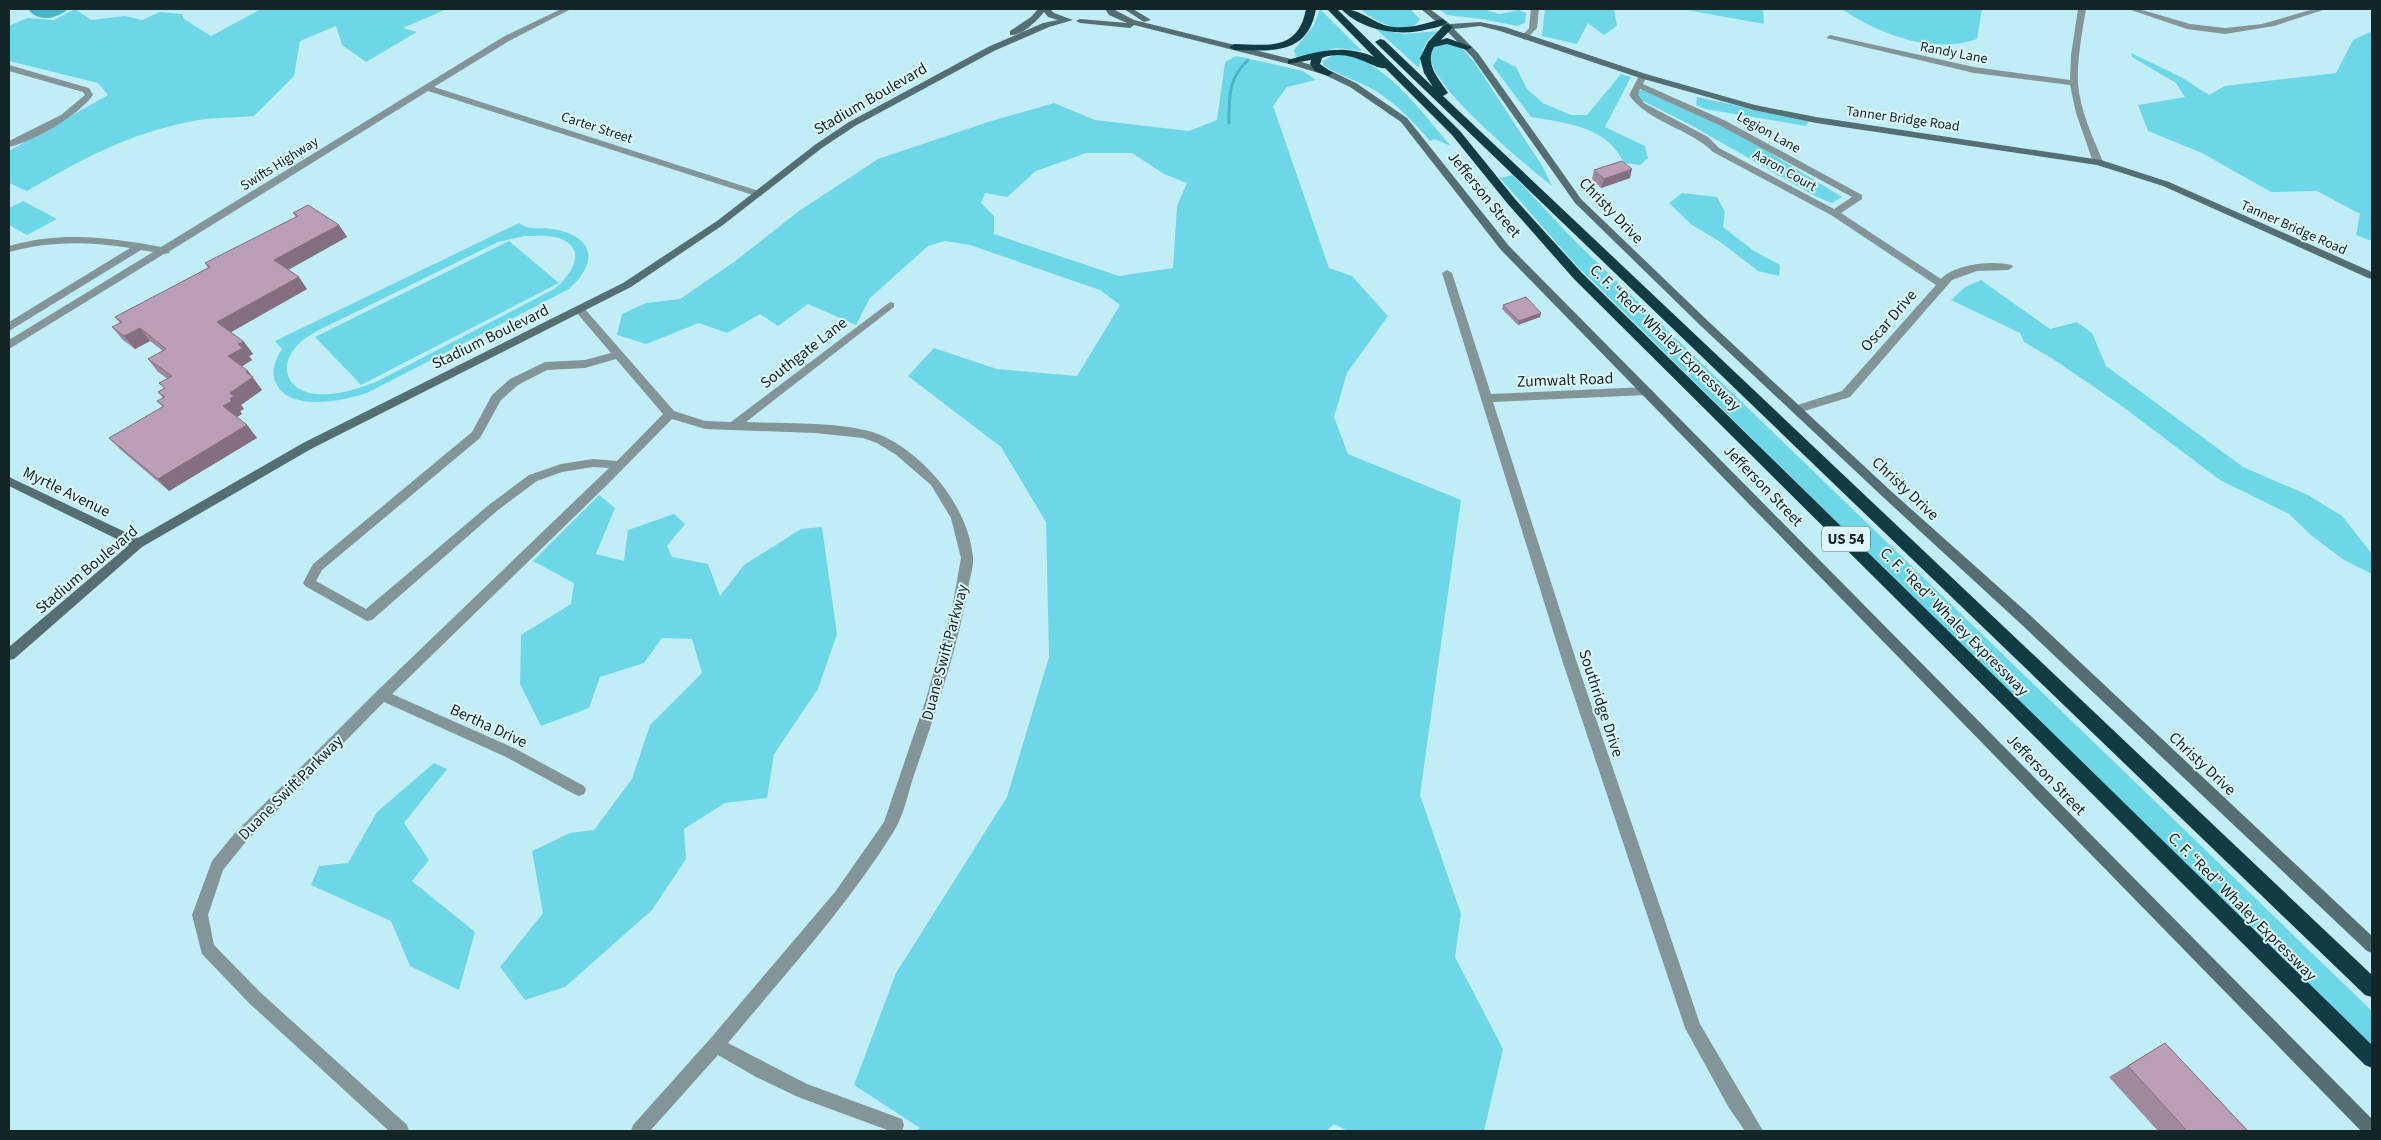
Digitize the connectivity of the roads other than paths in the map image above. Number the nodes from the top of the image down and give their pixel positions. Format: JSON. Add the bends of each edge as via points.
{"nodes":[{"id":1,"x":568,"y":9,"type":"edge"},
{"id":2,"x":1044,"y":9,"type":"edge"},
{"id":3,"x":1108,"y":9,"type":"edge"},
{"id":4,"x":1128,"y":9,"type":"edge"},
{"id":5,"x":1311,"y":9,"type":"edge"},
{"id":6,"x":1332,"y":9,"type":"edge"},
{"id":7,"x":1346,"y":9,"type":"edge"},
{"id":8,"x":1426,"y":9,"type":"edge"},
{"id":9,"x":1535,"y":9,"type":"edge"},
{"id":10,"x":2082,"y":9,"type":"edge"},
{"id":11,"x":2132,"y":9,"type":"edge"},
{"id":12,"x":2322,"y":9,"type":"edge"},
{"id":13,"x":1069,"y":20,"type":"junction"},
{"id":14,"x":1080,"y":20,"type":"junction"},
{"id":15,"x":1445,"y":25,"type":"junction"},
{"id":16,"x":1169,"y":32,"type":"junction"},
{"id":17,"x":1525,"y":37,"type":"junction"},
{"id":18,"x":1299,"y":38,"type":"junction"},
{"id":19,"x":1830,"y":38,"type":"dead end"},
{"id":20,"x":1234,"y":47,"type":"junction"},
{"id":21,"x":1428,"y":47,"type":"junction"},
{"id":22,"x":1467,"y":47,"type":"junction"},
{"id":23,"x":991,"y":49,"type":"junction"},
{"id":24,"x":1323,"y":54,"type":"junction"},
{"id":25,"x":1290,"y":61,"type":"junction"},
{"id":26,"x":9,"y":68,"type":"edge"},
{"id":27,"x":1328,"y":73,"type":"junction"},
{"id":28,"x":1641,"y":80,"type":"junction"},
{"id":29,"x":2074,"y":83,"type":"junction"},
{"id":30,"x":426,"y":87,"type":"junction"},
{"id":31,"x":1427,"y":102,"type":"junction"},
{"id":32,"x":1470,"y":128,"type":"junction"},
{"id":33,"x":9,"y":144,"type":"edge"},
{"id":34,"x":2098,"y":162,"type":"junction"},
{"id":35,"x":759,"y":194,"type":"junction"},
{"id":36,"x":1834,"y":213,"type":"junction"},
{"id":37,"x":140,"y":246,"type":"junction"},
{"id":38,"x":9,"y":249,"type":"edge"},
{"id":39,"x":165,"y":251,"type":"junction"},
{"id":40,"x":2008,"y":267,"type":"dead end"},
{"id":41,"x":1447,"y":272,"type":"dead end"},
{"id":42,"x":2372,"y":276,"type":"edge"},
{"id":43,"x":1941,"y":284,"type":"junction"},
{"id":44,"x":890,"y":305,"type":"dead end"},
{"id":45,"x":580,"y":310,"type":"junction"},
{"id":46,"x":9,"y":327,"type":"edge"},
{"id":47,"x":9,"y":345,"type":"edge"},
{"id":48,"x":618,"y":355,"type":"junction"},
{"id":49,"x":1647,"y":391,"type":"junction"},
{"id":50,"x":1485,"y":398,"type":"junction"},
{"id":51,"x":1798,"y":409,"type":"junction"},
{"id":52,"x":670,"y":414,"type":"junction"},
{"id":53,"x":736,"y":425,"type":"junction"},
{"id":54,"x":619,"y":465,"type":"junction"},
{"id":55,"x":9,"y":481,"type":"edge"},
{"id":56,"x":138,"y":544,"type":"junction"},
{"id":57,"x":9,"y":656,"type":"edge"},
{"id":58,"x":382,"y":695,"type":"junction"},
{"id":59,"x":579,"y":790,"type":"dead end"},
{"id":60,"x":2372,"y":946,"type":"edge"},
{"id":61,"x":2372,"y":988,"type":"edge"},
{"id":62,"x":716,"y":1045,"type":"junction"},
{"id":63,"x":2372,"y":1058,"type":"edge"},
{"id":64,"x":896,"y":1125,"type":"dead end"},
{"id":65,"x":401,"y":1131,"type":"edge"},
{"id":66,"x":639,"y":1131,"type":"edge"},
{"id":67,"x":1755,"y":1131,"type":"edge"},
{"id":68,"x":2372,"y":1131,"type":"edge"}],
"edges":[{"from":1,"to":30,"type":"street","name":"Swifts Highway","via":[[506,38]]},
{"from":2,"to":13,"type":"street","via":[[1051,15]]},
{"from":2,"to":23,"type":"street"},
{"from":3,"to":14,"type":"street","via":[[1100,16]]},
{"from":3,"to":16,"type":"street","via":[[1121,18]]},
{"from":4,"to":16,"type":"street"},
{"from":5,"to":18,"type":"highway","via":[[1308,26]]},
{"from":6,"to":31,"type":"highway","name":"C. F. “Red” Whaley Expressway","number":"US 54"},
{"from":7,"to":15,"type":"highway","via":[[1378,27],[1398,31]]},
{"from":7,"to":32,"type":"highway","name":"C. F. “Red” Whaley Expressway","number":"US 54"},
{"from":8,"to":15,"type":"street"},
{"from":9,"to":17,"type":"street","via":[[1533,28]]},
{"from":10,"to":29,"type":"street"},
{"from":11,"to":12,"type":"street","via":[[2178,24],[2223,31],[2266,26]]},
{"from":13,"to":14,"type":"street"},
{"from":13,"to":23,"type":"street","via":[[1046,25]]},
{"from":14,"to":16,"type":"street"},
{"from":15,"to":17,"type":"street","name":"Tanner Bridge Road","via":[[1480,24]]},
{"from":15,"to":21,"type":"highway"},
{"from":15,"to":22,"type":"street","name":"Christy Drive"},
{"from":16,"to":20,"type":"street","name":"Jefferson Street"},
{"from":17,"to":28,"type":"street","name":"Tanner Bridge Road"},
{"from":18,"to":20,"type":"highway","via":[[1271,48]]},
{"from":18,"to":25,"type":"highway","via":[[1290,52]]},
{"from":19,"to":29,"type":"street","name":"Randy Lane","via":[[1974,70]]},
{"from":20,"to":25,"type":"street","name":"Jefferson Street"},
{"from":21,"to":22,"type":"highway","via":[[1447,41]]},
{"from":21,"to":32,"type":"highway","via":[[1425,65]]},
{"from":22,"to":51,"type":"street","name":"Christy Drive","via":[[1578,201]]},
{"from":23,"to":35,"type":"street","name":"Stadium Boulevard","via":[[852,124]]},
{"from":24,"to":25,"type":"highway"},
{"from":24,"to":27,"type":"highway","via":[[1318,56],[1316,64]]},
{"from":24,"to":31,"type":"highway","via":[[1345,51],[1366,56]]},
{"from":25,"to":27,"type":"street","name":"Jefferson Street"},
{"from":26,"to":33,"type":"street","via":[[86,90],[89,94],[85,102],[70,112]]},
{"from":27,"to":49,"type":"street","name":"Jefferson Street","via":[[1353,85],[1404,120],[1506,248]]},
{"from":28,"to":34,"type":"street","name":"Tanner Bridge Road","via":[[1816,120]]},
{"from":28,"to":36,"type":"street","name":"Aaron Court","via":[[1633,95],[1641,104],[1705,139],[1716,150]]},
{"from":28,"to":36,"type":"street","name":"Legion Lane","via":[[1859,197]]},
{"from":29,"to":34,"type":"street"},
{"from":30,"to":35,"type":"street","name":"Carter Street"},
{"from":30,"to":39,"type":"street","name":"Swifts Highway"},
{"from":31,"to":63,"type":"highway","name":"C. F. “Red” Whaley Expressway","number":"US 54","via":[[1578,276]]},
{"from":32,"to":61,"type":"highway","name":"C. F. “Red” Whaley Expressway","number":"US 54"},
{"from":34,"to":42,"type":"street","name":"Tanner Bridge Road","via":[[2166,184]]},
{"from":35,"to":45,"type":"street","name":"Stadium Boulevard","via":[[627,285]]},
{"from":36,"to":43,"type":"street","name":"Aaron Court"},
{"from":37,"to":38,"type":"street","via":[[97,240],[52,239]]},
{"from":37,"to":39,"type":"street"},
{"from":37,"to":46,"type":"street"},
{"from":39,"to":47,"type":"street","name":"Swifts Highway"},
{"from":40,"to":43,"type":"street","name":"Oscar Drive","via":[[1972,268],[1956,273]]},
{"from":41,"to":50,"type":"street","name":"Southridge Drive"},
{"from":43,"to":51,"type":"street","name":"Oscar Drive","via":[[1846,394]]},
{"from":44,"to":53,"type":"street","name":"Southgate Lane"},
{"from":45,"to":48,"type":"street"},
{"from":45,"to":56,"type":"street","name":"Stadium Boulevard","via":[[307,446]]},
{"from":48,"to":52,"type":"street"},
{"from":48,"to":54,"type":"street","via":[[585,364],[545,366],[514,382],[496,398],[476,435],[317,567],[309,583],[368,616],[532,478],[561,468],[594,463]]},
{"from":49,"to":50,"type":"street","name":"Zumwalt Road"},
{"from":49,"to":68,"type":"street","name":"Jefferson Street"},
{"from":50,"to":67,"type":"street","name":"Southridge Drive","via":[[1693,1028]]},
{"from":51,"to":60,"type":"street","name":"Christy Drive"},
{"from":52,"to":53,"type":"street","name":"Duane Swift Parkway","via":[[705,425]]},
{"from":52,"to":54,"type":"street","name":"Duane Swift Parkway"},
{"from":53,"to":62,"type":"street","name":"Duane Swift Parkway","via":[[815,428],[864,434],[881,440],[935,482],[957,518],[967,558],[958,608],[934,699],[890,825],[840,897]]},
{"from":54,"to":58,"type":"street","name":"Duane Swift Parkway"},
{"from":55,"to":56,"type":"street","name":"Myrtle Avenue"},
{"from":56,"to":57,"type":"street","name":"Stadium Boulevard"},
{"from":58,"to":59,"type":"street","name":"Bertha Drive","via":[[512,753]]},
{"from":58,"to":65,"type":"street","name":"Duane Swift Parkway","via":[[238,838],[217,866],[200,915],[207,949],[255,998]]},
{"from":62,"to":64,"type":"street","via":[[804,1091]]},
{"from":62,"to":66,"type":"street","name":"Duane Swift Parkway"}]}
